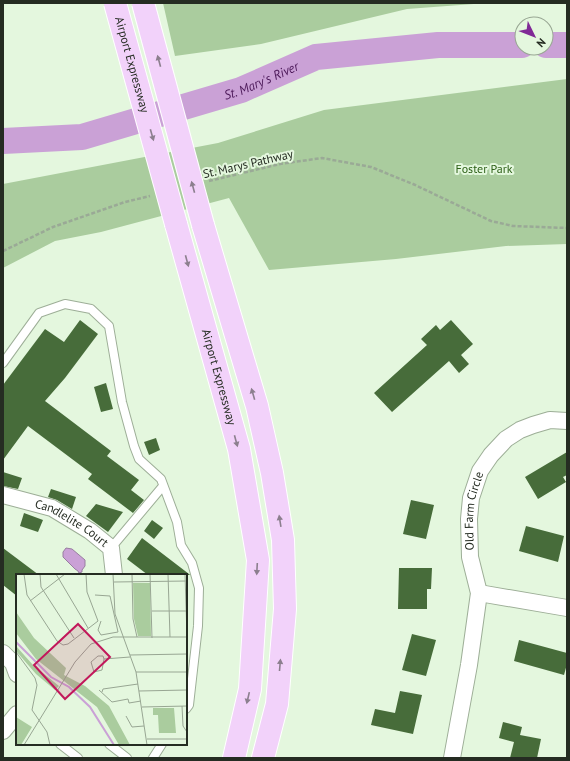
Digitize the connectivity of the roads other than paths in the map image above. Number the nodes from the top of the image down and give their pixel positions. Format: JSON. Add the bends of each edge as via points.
{"nodes":[{"id":1,"x":115,"y":3,"type":"edge"},
{"id":2,"x":143,"y":3,"type":"edge"},
{"id":3,"x":3,"y":363,"type":"edge"},
{"id":4,"x":567,"y":421,"type":"edge"},
{"id":5,"x":163,"y":486,"type":"junction"},
{"id":6,"x":3,"y":495,"type":"edge"},
{"id":7,"x":111,"y":548,"type":"junction"},
{"id":8,"x":114,"y":574,"type":"edge"},
{"id":9,"x":479,"y":593,"type":"junction"},
{"id":10,"x":567,"y":608,"type":"edge"},
{"id":11,"x":3,"y":653,"type":"edge"},
{"id":12,"x":16,"y":671,"type":"edge"},
{"id":13,"x":187,"y":708,"type":"edge"},
{"id":14,"x":16,"y":715,"type":"edge"},
{"id":15,"x":3,"y":731,"type":"edge"},
{"id":16,"x":61,"y":745,"type":"edge"},
{"id":17,"x":110,"y":745,"type":"edge"},
{"id":18,"x":161,"y":745,"type":"edge"},
{"id":19,"x":78,"y":758,"type":"edge"},
{"id":20,"x":128,"y":758,"type":"edge"},
{"id":21,"x":153,"y":758,"type":"edge"},
{"id":22,"x":234,"y":758,"type":"edge"},
{"id":23,"x":263,"y":758,"type":"edge"},
{"id":24,"x":452,"y":758,"type":"edge"}],
"edges":[{"from":1,"to":22,"type":"main road","name":"Airport Expressway","one_way":true,"bridge":true,"via":[[239,449],[258,560],[250,689]]},
{"from":23,"to":2,"type":"main road","one_way":true,"bridge":true,"via":[[277,704],[285,609],[283,540],[257,406],[203,225]]},
{"from":3,"to":5,"type":"lane","via":[[39,313],[65,304],[91,309],[109,326],[122,402],[139,460],[161,479]]},
{"from":4,"to":9,"type":"street","name":"Old Farm Circle","via":[[550,420],[520,430],[506,439],[480,471],[471,498],[469,519],[470,557]]},
{"from":5,"to":7,"type":"lane"},
{"from":5,"to":13,"type":"lane","via":[[177,522],[181,545],[192,563],[199,588],[198,626]]},
{"from":6,"to":7,"type":"street","name":"Candlelite Court","via":[[52,508],[90,531]]},
{"from":7,"to":8,"type":"street","name":"Candlelite Court"},
{"from":9,"to":10,"type":"street"},
{"from":9,"to":24,"type":"street","name":"Old Farm Circle"},
{"from":11,"to":12,"type":"street","via":[[13,662]]},
{"from":14,"to":15,"type":"street"},
{"from":16,"to":19,"type":"lane"},
{"from":17,"to":20,"type":"lane"},
{"from":18,"to":21,"type":"lane"}]}
